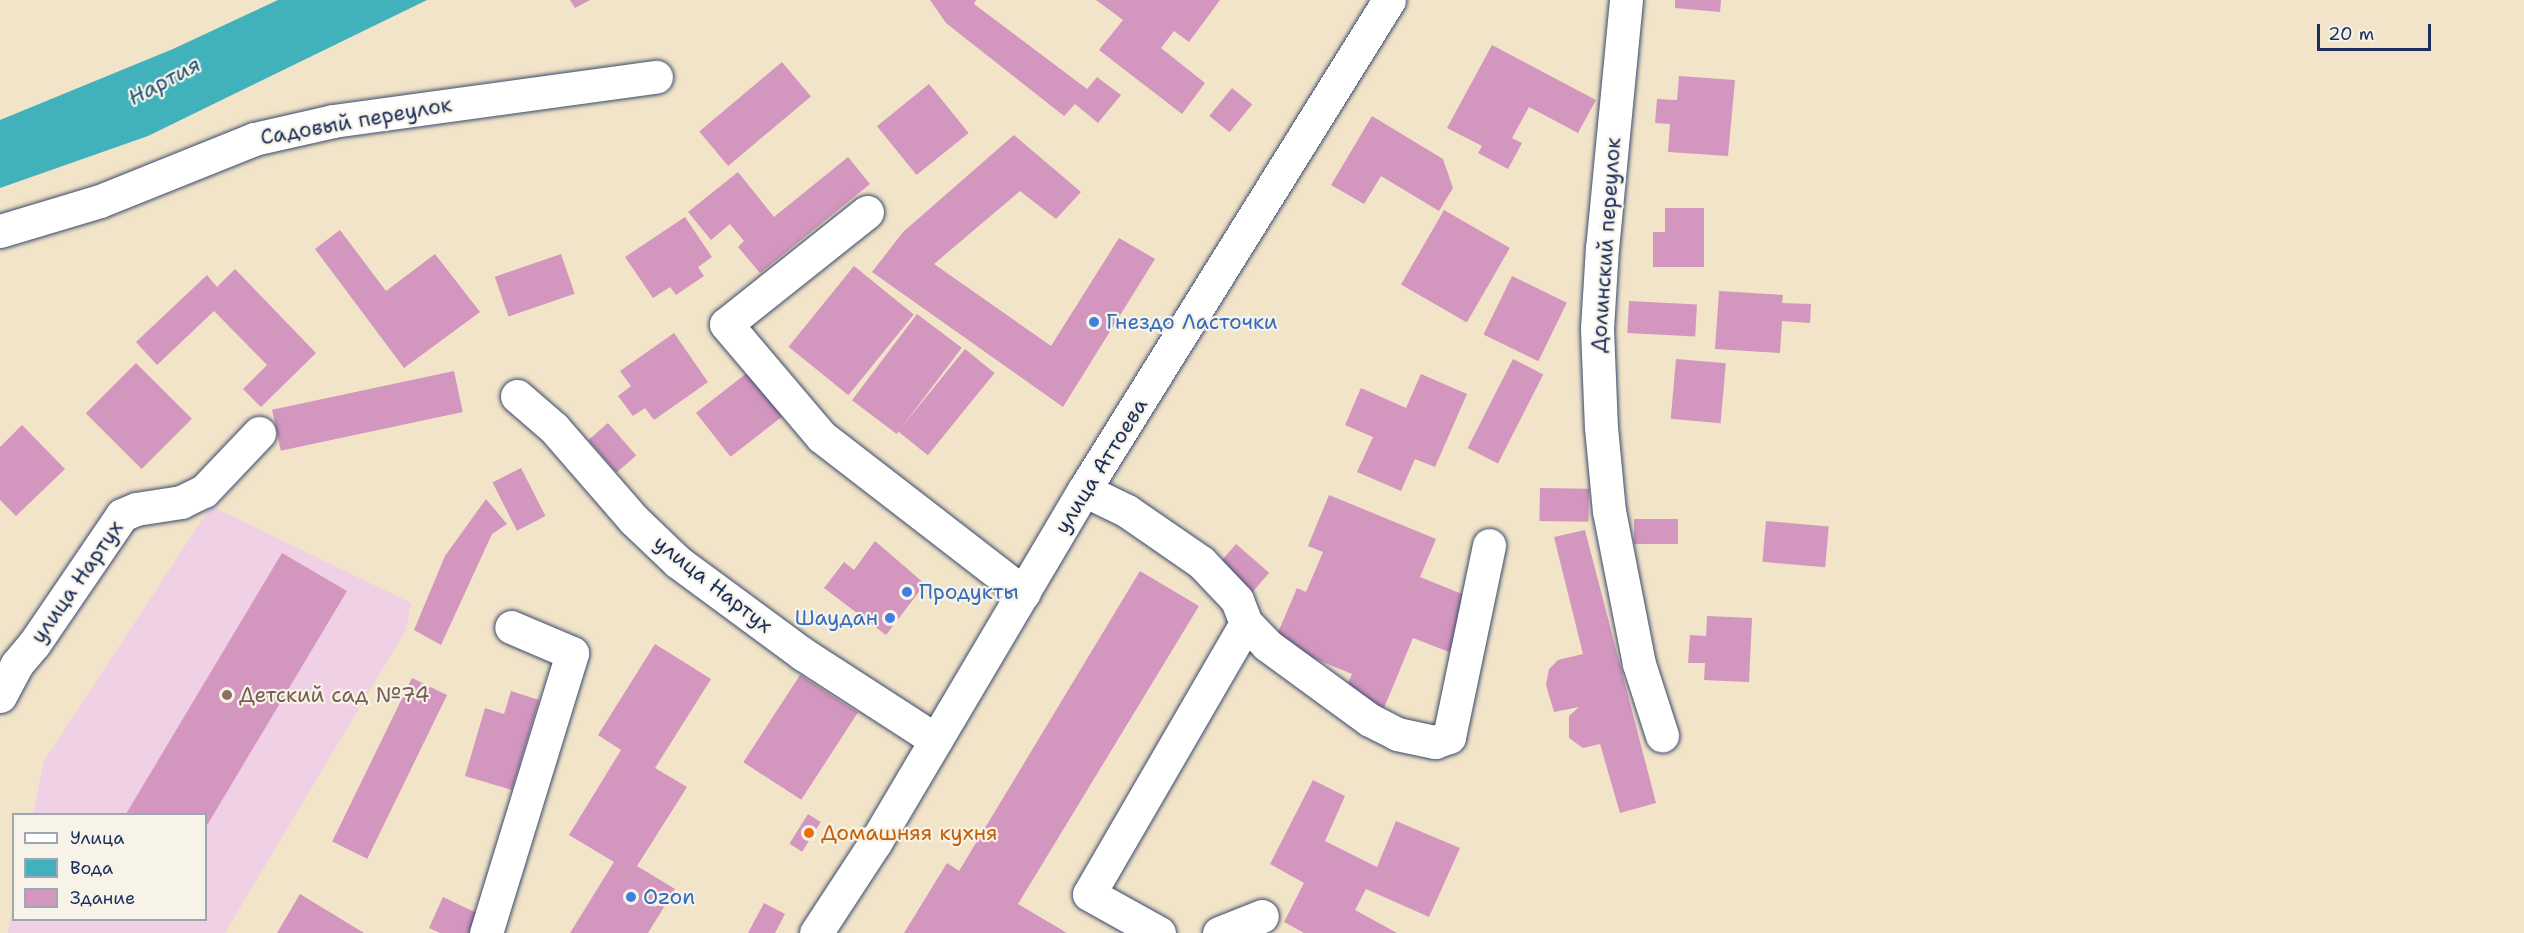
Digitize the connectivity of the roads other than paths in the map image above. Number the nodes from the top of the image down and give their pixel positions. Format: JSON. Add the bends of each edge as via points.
{"nodes":[{"id":1,"x":1389,"y":0,"type":"edge"},
{"id":2,"x":1626,"y":0,"type":"edge"},
{"id":3,"x":656,"y":77,"type":"dead end"},
{"id":4,"x":867,"y":212,"type":"dead end"},
{"id":5,"x":0,"y":231,"type":"edge"},
{"id":6,"x":517,"y":396,"type":"dead end"},
{"id":7,"x":259,"y":433,"type":"dead end"},
{"id":8,"x":1084,"y":490,"type":"junction"},
{"id":9,"x":1489,"y":545,"type":"dead end"},
{"id":10,"x":1024,"y":593,"type":"junction"},
{"id":11,"x":1246,"y":623,"type":"junction"},
{"id":12,"x":511,"y":627,"type":"dead end"},
{"id":13,"x":0,"y":696,"type":"edge"},
{"id":14,"x":1662,"y":735,"type":"dead end"},
{"id":15,"x":936,"y":740,"type":"junction"},
{"id":16,"x":1262,"y":916,"type":"dead end"},
{"id":17,"x":821,"y":931,"type":"edge"},
{"id":18,"x":486,"y":933,"type":"edge"},
{"id":19,"x":1158,"y":933,"type":"edge"},
{"id":20,"x":1219,"y":933,"type":"edge"}],
"edges":[{"from":1,"to":8,"type":"street","name":"улица Аттоева"},
{"from":2,"to":14,"type":"street","name":"Долинский переулок","via":[[1600,282],[1601,427],[1609,511],[1635,644]]},
{"from":3,"to":5,"type":"street","name":"Садовый переулок","via":[[333,121],[254,139],[100,201]]},
{"from":4,"to":10,"type":"street","via":[[726,324],[822,436]]},
{"from":6,"to":15,"type":"street","name":"улица Нартух","via":[[554,428],[619,504],[678,562],[804,654]]},
{"from":7,"to":13,"type":"street","name":"улица Нартух","via":[[204,491],[181,502],[122,515],[17,664]]},
{"from":8,"to":10,"type":"street","name":"улица Аттоева"},
{"from":8,"to":11,"type":"street","via":[[1127,511],[1201,562],[1237,600]]},
{"from":9,"to":11,"type":"street","via":[[1449,737],[1435,742],[1397,734],[1370,720],[1267,645]]},
{"from":10,"to":15,"type":"street","name":"улица Аттоева"},
{"from":11,"to":19,"type":"street","via":[[1089,894]]},
{"from":12,"to":18,"type":"street","via":[[572,653]]},
{"from":15,"to":17,"type":"street","name":"улица Аттоева"},
{"from":16,"to":20,"type":"street"}]}
